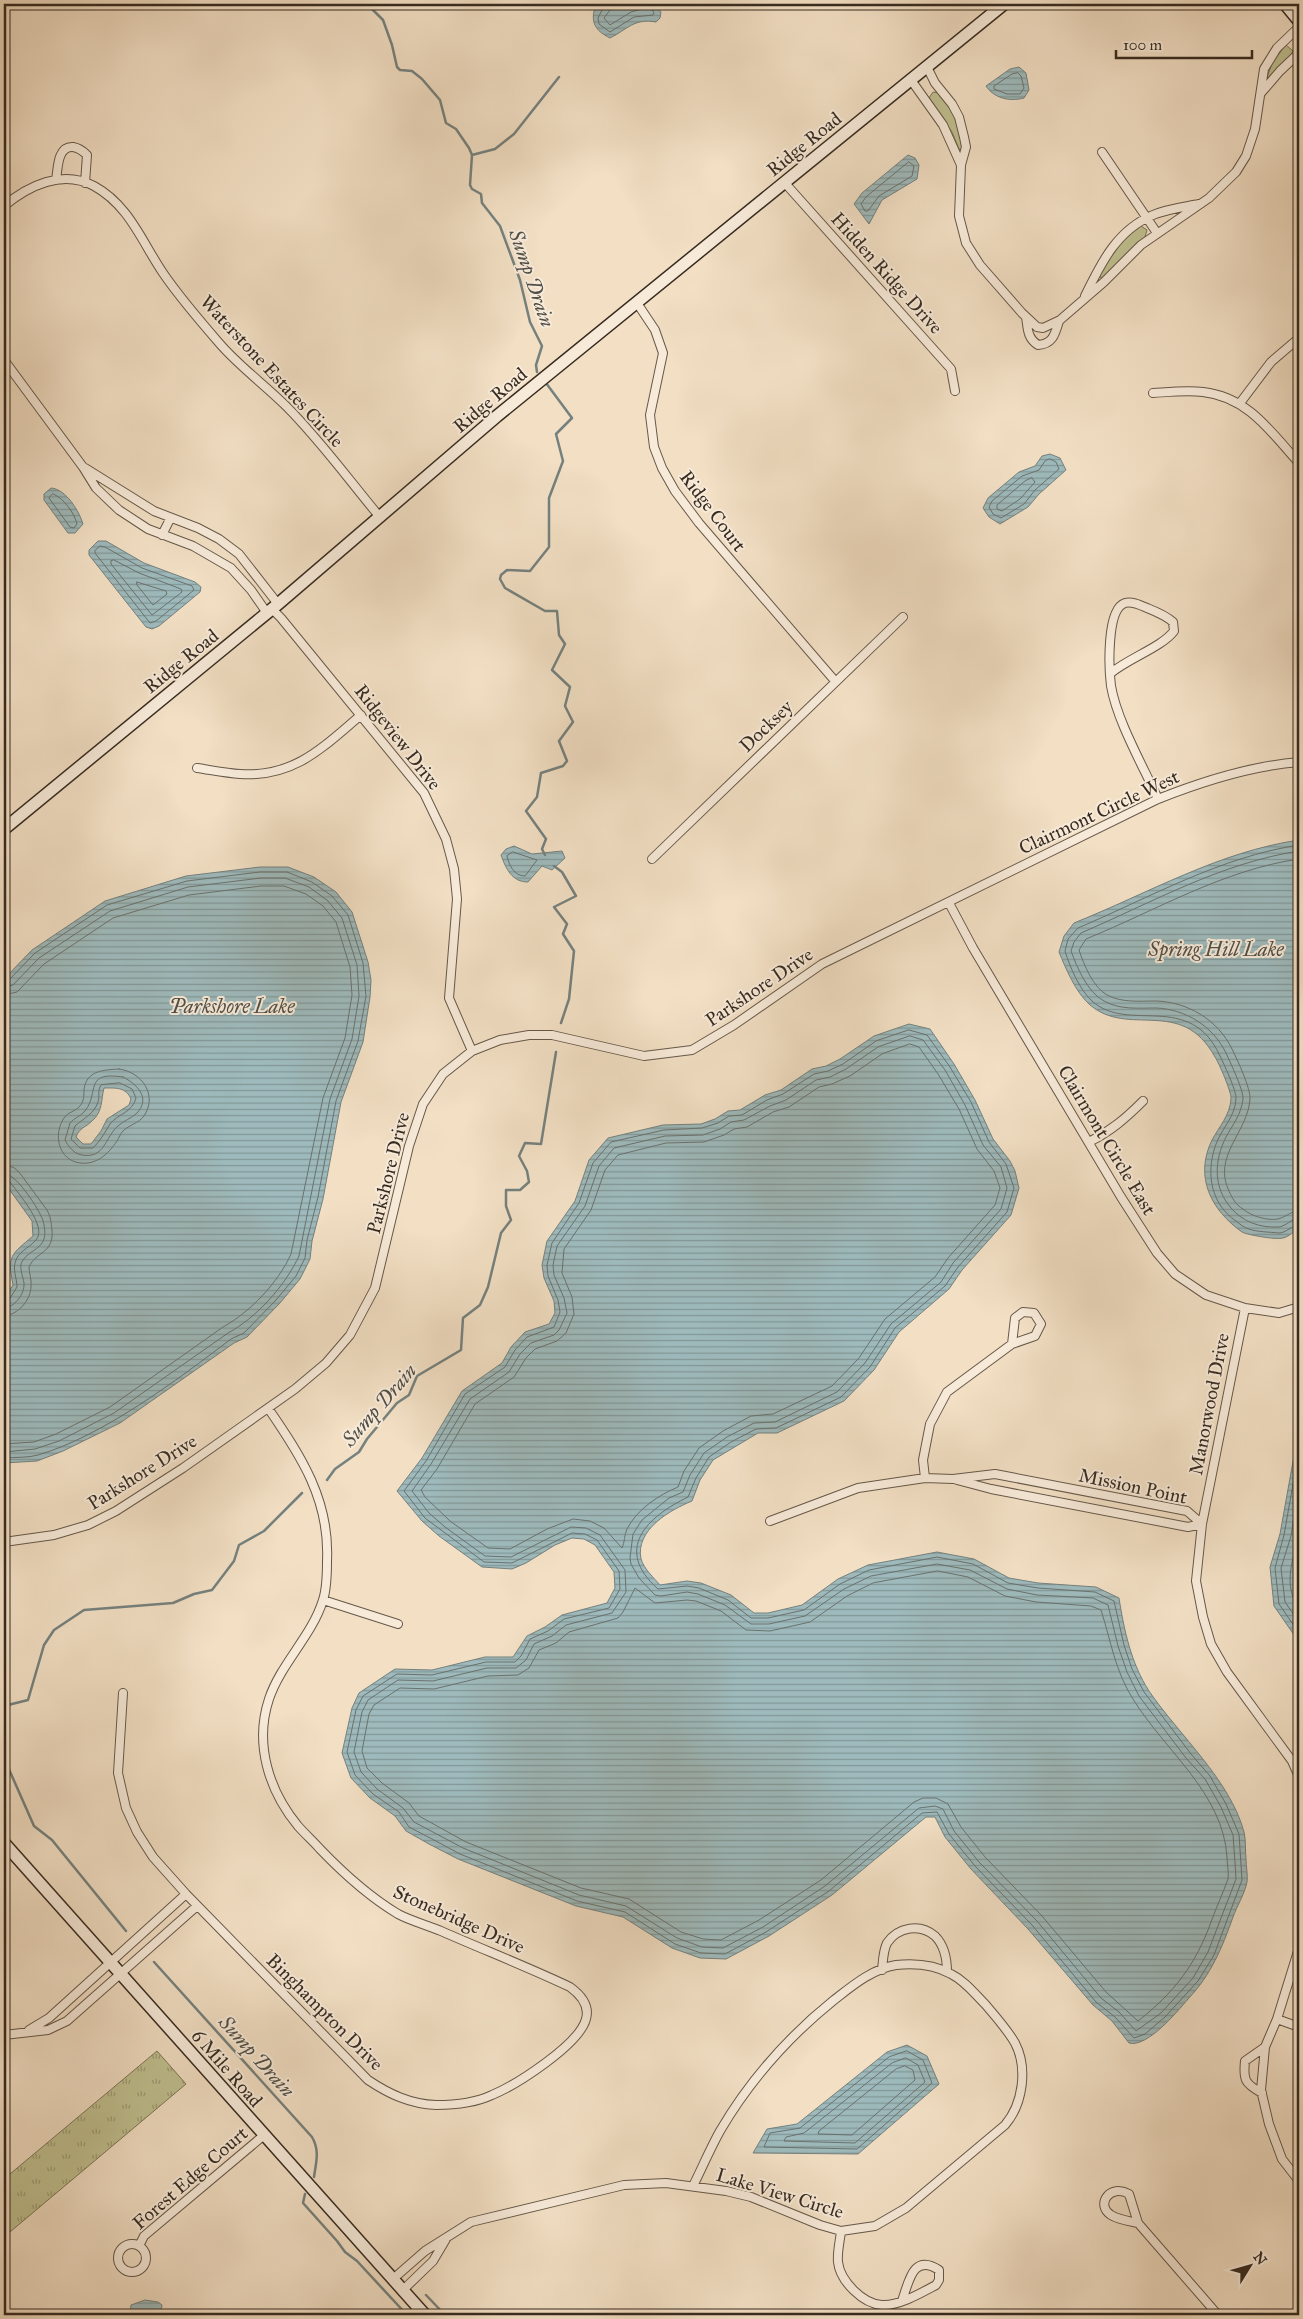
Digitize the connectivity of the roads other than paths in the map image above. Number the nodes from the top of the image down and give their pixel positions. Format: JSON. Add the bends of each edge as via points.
{"nodes":[{"id":1,"x":1004,"y":4,"type":"edge"},
{"id":2,"x":1285,"y":4,"type":"edge"},
{"id":3,"x":1299,"y":21,"type":"edge"},
{"id":4,"x":1299,"y":27,"type":"edge"},
{"id":5,"x":1299,"y":53,"type":"edge"},
{"id":6,"x":927,"y":67,"type":"junction"},
{"id":7,"x":911,"y":80,"type":"junction"},
{"id":8,"x":1261,"y":93,"type":"junction"},
{"id":9,"x":1102,"y":152,"type":"dead end"},
{"id":10,"x":961,"y":165,"type":"junction"},
{"id":11,"x":56,"y":180,"type":"junction"},
{"id":12,"x":784,"y":182,"type":"junction"},
{"id":13,"x":85,"y":183,"type":"junction"},
{"id":14,"x":1200,"y":204,"type":"junction"},
{"id":15,"x":4,"y":206,"type":"edge"},
{"id":16,"x":1147,"y":218,"type":"junction"},
{"id":17,"x":1157,"y":233,"type":"junction"},
{"id":18,"x":1084,"y":298,"type":"junction"},
{"id":19,"x":637,"y":303,"type":"junction"},
{"id":20,"x":1026,"y":317,"type":"junction"},
{"id":21,"x":1060,"y":320,"type":"junction"},
{"id":22,"x":1299,"y":338,"type":"edge"},
{"id":23,"x":4,"y":360,"type":"edge"},
{"id":24,"x":955,"y":391,"type":"dead end"},
{"id":25,"x":1153,"y":393,"type":"dead end"},
{"id":26,"x":1240,"y":403,"type":"junction"},
{"id":27,"x":1299,"y":463,"type":"edge"},
{"id":28,"x":83,"y":467,"type":"junction"},
{"id":29,"x":379,"y":516,"type":"junction"},
{"id":30,"x":170,"y":519,"type":"junction"},
{"id":31,"x":162,"y":535,"type":"junction"},
{"id":32,"x":272,"y":609,"type":"junction"},
{"id":33,"x":903,"y":617,"type":"dead end"},
{"id":34,"x":1111,"y":673,"type":"junction"},
{"id":35,"x":836,"y":681,"type":"junction"},
{"id":36,"x":362,"y":715,"type":"junction"},
{"id":37,"x":1299,"y":762,"type":"edge"},
{"id":38,"x":197,"y":768,"type":"dead end"},
{"id":39,"x":1158,"y":799,"type":"junction"},
{"id":40,"x":4,"y":829,"type":"edge"},
{"id":41,"x":652,"y":859,"type":"dead end"},
{"id":42,"x":949,"y":903,"type":"junction"},
{"id":43,"x":472,"y":1051,"type":"junction"},
{"id":44,"x":1143,"y":1101,"type":"dead end"},
{"id":45,"x":1089,"y":1142,"type":"junction"},
{"id":46,"x":1299,"y":1307,"type":"edge"},
{"id":47,"x":1245,"y":1308,"type":"junction"},
{"id":48,"x":1012,"y":1344,"type":"junction"},
{"id":49,"x":268,"y":1408,"type":"junction"},
{"id":50,"x":926,"y":1478,"type":"junction"},
{"id":51,"x":953,"y":1479,"type":"junction"},
{"id":52,"x":770,"y":1520,"type":"dead end"},
{"id":53,"x":1202,"y":1524,"type":"junction"},
{"id":54,"x":4,"y":1542,"type":"edge"},
{"id":55,"x":323,"y":1600,"type":"junction"},
{"id":56,"x":398,"y":1624,"type":"dead end"},
{"id":57,"x":123,"y":1693,"type":"dead end"},
{"id":58,"x":1299,"y":1778,"type":"edge"},
{"id":59,"x":4,"y":1843,"type":"edge"},
{"id":60,"x":186,"y":1894,"type":"junction"},
{"id":61,"x":197,"y":1906,"type":"junction"},
{"id":62,"x":1299,"y":1948,"type":"edge"},
{"id":63,"x":111,"y":1962,"type":"junction"},
{"id":64,"x":882,"y":1970,"type":"junction"},
{"id":65,"x":947,"y":1972,"type":"junction"},
{"id":66,"x":121,"y":1974,"type":"junction"},
{"id":67,"x":586,"y":2019,"type":"joint"},
{"id":68,"x":1277,"y":2019,"type":"junction"},
{"id":69,"x":1299,"y":2027,"type":"edge"},
{"id":70,"x":28,"y":2031,"type":"junction"},
{"id":71,"x":4,"y":2035,"type":"edge"},
{"id":72,"x":1265,"y":2047,"type":"junction"},
{"id":73,"x":1262,"y":2093,"type":"junction"},
{"id":74,"x":263,"y":2136,"type":"junction"},
{"id":75,"x":1299,"y":2181,"type":"edge"},
{"id":76,"x":693,"y":2186,"type":"junction"},
{"id":77,"x":1138,"y":2223,"type":"junction"},
{"id":78,"x":841,"y":2231,"type":"junction"},
{"id":79,"x":449,"y":2235,"type":"junction"},
{"id":80,"x":139,"y":2246,"type":"dead end"},
{"id":81,"x":393,"y":2279,"type":"junction"},
{"id":82,"x":403,"y":2290,"type":"junction"},
{"id":83,"x":902,"y":2301,"type":"junction"},
{"id":84,"x":425,"y":2315,"type":"edge"},
{"id":85,"x":1218,"y":2315,"type":"edge"}],
"edges":[{"from":1,"to":6,"type":"street","name":"Ridge Road"},
{"from":2,"to":3,"type":"street"},
{"from":4,"to":8,"type":"street","via":[[1277,48],[1264,69]]},
{"from":5,"to":8,"type":"street"},
{"from":6,"to":7,"type":"street","name":"Ridge Road"},
{"from":6,"to":10,"type":"street","via":[[959,117],[966,147]]},
{"from":7,"to":10,"type":"street","via":[[944,125]]},
{"from":7,"to":12,"type":"street","name":"Ridge Road"},
{"from":8,"to":14,"type":"street","via":[[1255,130],[1246,156],[1236,172]]},
{"from":9,"to":16,"type":"street"},
{"from":10,"to":20,"type":"street","via":[[959,216],[966,243],[980,265]]},
{"from":11,"to":13,"type":"street","name":"Waterstone Estates Circle"},
{"from":11,"to":13,"type":"street","via":[[60,156],[71,147],[87,155]]},
{"from":11,"to":15,"type":"street","name":"Waterstone Estates Circle","via":[[37,183]]},
{"from":12,"to":19,"type":"street","name":"Ridge Road"},
{"from":12,"to":24,"type":"street","name":"Hidden Ridge Drive","via":[[951,369]]},
{"from":13,"to":29,"type":"street","name":"Waterstone Estates Circle","via":[[108,195],[123,208],[165,276],[221,345],[297,417]]},
{"from":14,"to":16,"type":"street"},
{"from":14,"to":17,"type":"street"},
{"from":16,"to":17,"type":"street"},
{"from":16,"to":18,"type":"street","via":[[1114,244]]},
{"from":17,"to":18,"type":"street"},
{"from":18,"to":21,"type":"street"},
{"from":19,"to":29,"type":"street","name":"Ridge Road"},
{"from":19,"to":35,"type":"street","name":"Ridge Court","via":[[654,330],[663,353],[650,415],[654,447],[662,468],[676,494],[699,523]]},
{"from":20,"to":21,"type":"street","via":[[1043,328]]},
{"from":20,"to":21,"type":"street","via":[[1028,335],[1038,345],[1050,342]]},
{"from":22,"to":26,"type":"street","via":[[1271,362]]},
{"from":23,"to":28,"type":"street"},
{"from":25,"to":26,"type":"street","via":[[1203,392]]},
{"from":26,"to":27,"type":"street","via":[[1257,416]]},
{"from":28,"to":30,"type":"street"},
{"from":28,"to":31,"type":"street","via":[[96,488],[118,510]]},
{"from":29,"to":32,"type":"street","name":"Ridge Road"},
{"from":30,"to":31,"type":"street"},
{"from":30,"to":32,"type":"street","via":[[198,528],[239,554]]},
{"from":31,"to":32,"type":"street","via":[[193,546],[231,568]]},
{"from":32,"to":36,"type":"street","name":"Ridgeview Drive"},
{"from":32,"to":40,"type":"street","name":"Ridge Road"},
{"from":33,"to":35,"type":"street","name":"Docksey"},
{"from":34,"to":34,"type":"street","via":[[1110,632],[1119,607],[1134,603],[1174,622],[1174,631],[1168,639],[1124,662]]},
{"from":34,"to":39,"type":"street","via":[[1120,716]]},
{"from":35,"to":41,"type":"street","name":"Docksey"},
{"from":36,"to":38,"type":"street","via":[[294,767],[252,775]]},
{"from":36,"to":43,"type":"street","name":"Ridgeview Drive","via":[[424,793],[446,839],[457,899],[449,998]]},
{"from":37,"to":39,"type":"street","name":"Clairmont Circle West","via":[[1214,779]]},
{"from":39,"to":42,"type":"street","name":"Clairmont Circle West"},
{"from":42,"to":43,"type":"street","name":"Parkshore Drive","via":[[822,964],[692,1050],[644,1056],[552,1035],[530,1035],[500,1040]]},
{"from":42,"to":45,"type":"street","name":"Clairmont Circle East","via":[[972,948]]},
{"from":43,"to":49,"type":"street","name":"Parkshore Drive","via":[[444,1074],[428,1094],[417,1117],[381,1269],[364,1312],[350,1335],[322,1367]]},
{"from":44,"to":45,"type":"street","via":[[1118,1125]]},
{"from":45,"to":47,"type":"street","name":"Clairmont Circle East","via":[[1157,1253],[1175,1274],[1206,1295]]},
{"from":46,"to":47,"type":"street","name":"Clairmont Circle East","via":[[1279,1314]]},
{"from":47,"to":53,"type":"street","name":"Manorwood Drive"},
{"from":48,"to":48,"type":"street","via":[[1038,1333],[1040,1321],[1034,1313],[1023,1312],[1015,1318]]},
{"from":48,"to":50,"type":"street","via":[[948,1392],[930,1424],[923,1460]]},
{"from":49,"to":54,"type":"street","name":"Parkshore Drive","via":[[116,1511],[88,1525],[54,1536]]},
{"from":49,"to":55,"type":"street","name":"Stonebridge Drive","via":[[306,1468],[323,1507],[328,1546]]},
{"from":50,"to":51,"type":"street","name":"Mission Point"},
{"from":50,"to":52,"type":"street","name":"Mission Point","via":[[858,1488]]},
{"from":51,"to":53,"type":"street","name":"Mission Point","via":[[1188,1527]]},
{"from":51,"to":53,"type":"street","name":"Mission Point","via":[[995,1474],[1187,1511]]},
{"from":53,"to":58,"type":"street","name":"Manorwood Drive","via":[[1196,1581],[1202,1617],[1211,1644],[1227,1672],[1292,1761]]},
{"from":55,"to":56,"type":"street"},
{"from":55,"to":67,"type":"street","name":"Stonebridge Drive","via":[[268,1701],[262,1738],[264,1753],[276,1794],[286,1810],[341,1872],[371,1896],[400,1915],[570,1988],[583,2000]]},
{"from":57,"to":60,"type":"street","name":"Binghampton Drive","via":[[118,1774],[126,1808],[153,1857]]},
{"from":59,"to":63,"type":"street","name":"6 Mile Road"},
{"from":60,"to":61,"type":"street","name":"Binghampton Drive"},
{"from":60,"to":63,"type":"street"},
{"from":61,"to":66,"type":"street"},
{"from":61,"to":67,"type":"street","name":"Binghampton Drive","via":[[357,2072],[405,2100],[435,2105],[465,2103],[490,2096],[544,2064],[574,2036]]},
{"from":62,"to":68,"type":"street"},
{"from":63,"to":66,"type":"street","name":"6 Mile Road"},
{"from":63,"to":70,"type":"street","via":[[49,2018]]},
{"from":64,"to":65,"type":"street","name":"Lake View Circle","via":[[915,1964]]},
{"from":64,"to":65,"type":"street","via":[[887,1944],[894,1935],[907,1928],[921,1928],[935,1936],[947,1959]]},
{"from":64,"to":76,"type":"street","name":"Lake View Circle","via":[[849,1988],[824,2008],[766,2064],[719,2132]]},
{"from":65,"to":78,"type":"street","name":"Lake View Circle","via":[[964,1982],[997,2018],[1015,2044],[1022,2064],[1022,2078],[1014,2115],[906,2208],[875,2226]]},
{"from":66,"to":70,"type":"street","via":[[66,2021],[48,2030]]},
{"from":66,"to":74,"type":"street","name":"6 Mile Road"},
{"from":68,"to":69,"type":"street"},
{"from":68,"to":72,"type":"street"},
{"from":70,"to":71,"type":"street"},
{"from":72,"to":73,"type":"street"},
{"from":72,"to":73,"type":"street","via":[[1245,2060],[1243,2076],[1250,2086]]},
{"from":73,"to":75,"type":"street","via":[[1282,2160]]},
{"from":74,"to":80,"type":"street","name":"Forest Edge Court","via":[[144,2236]]},
{"from":74,"to":81,"type":"street","name":"6 Mile Road"},
{"from":76,"to":78,"type":"street","name":"Lake View Circle","via":[[751,2198]]},
{"from":76,"to":79,"type":"street","name":"Lake View Circle","via":[[666,2183],[624,2185],[471,2222]]},
{"from":77,"to":77,"type":"street","via":[[1110,2215],[1104,2204],[1107,2196],[1113,2191],[1128,2194]]},
{"from":77,"to":85,"type":"street"},
{"from":78,"to":83,"type":"street","via":[[838,2261],[842,2278],[849,2287],[880,2305]]},
{"from":79,"to":81,"type":"street","name":"Lake View Circle"},
{"from":79,"to":82,"type":"street","name":"Lake View Circle","via":[[432,2261]]},
{"from":81,"to":82,"type":"street","name":"6 Mile Road"},
{"from":82,"to":84,"type":"street","name":"6 Mile Road"},
{"from":83,"to":83,"type":"street","via":[[936,2285],[939,2270],[930,2264],[922,2264],[914,2270]]}]}
